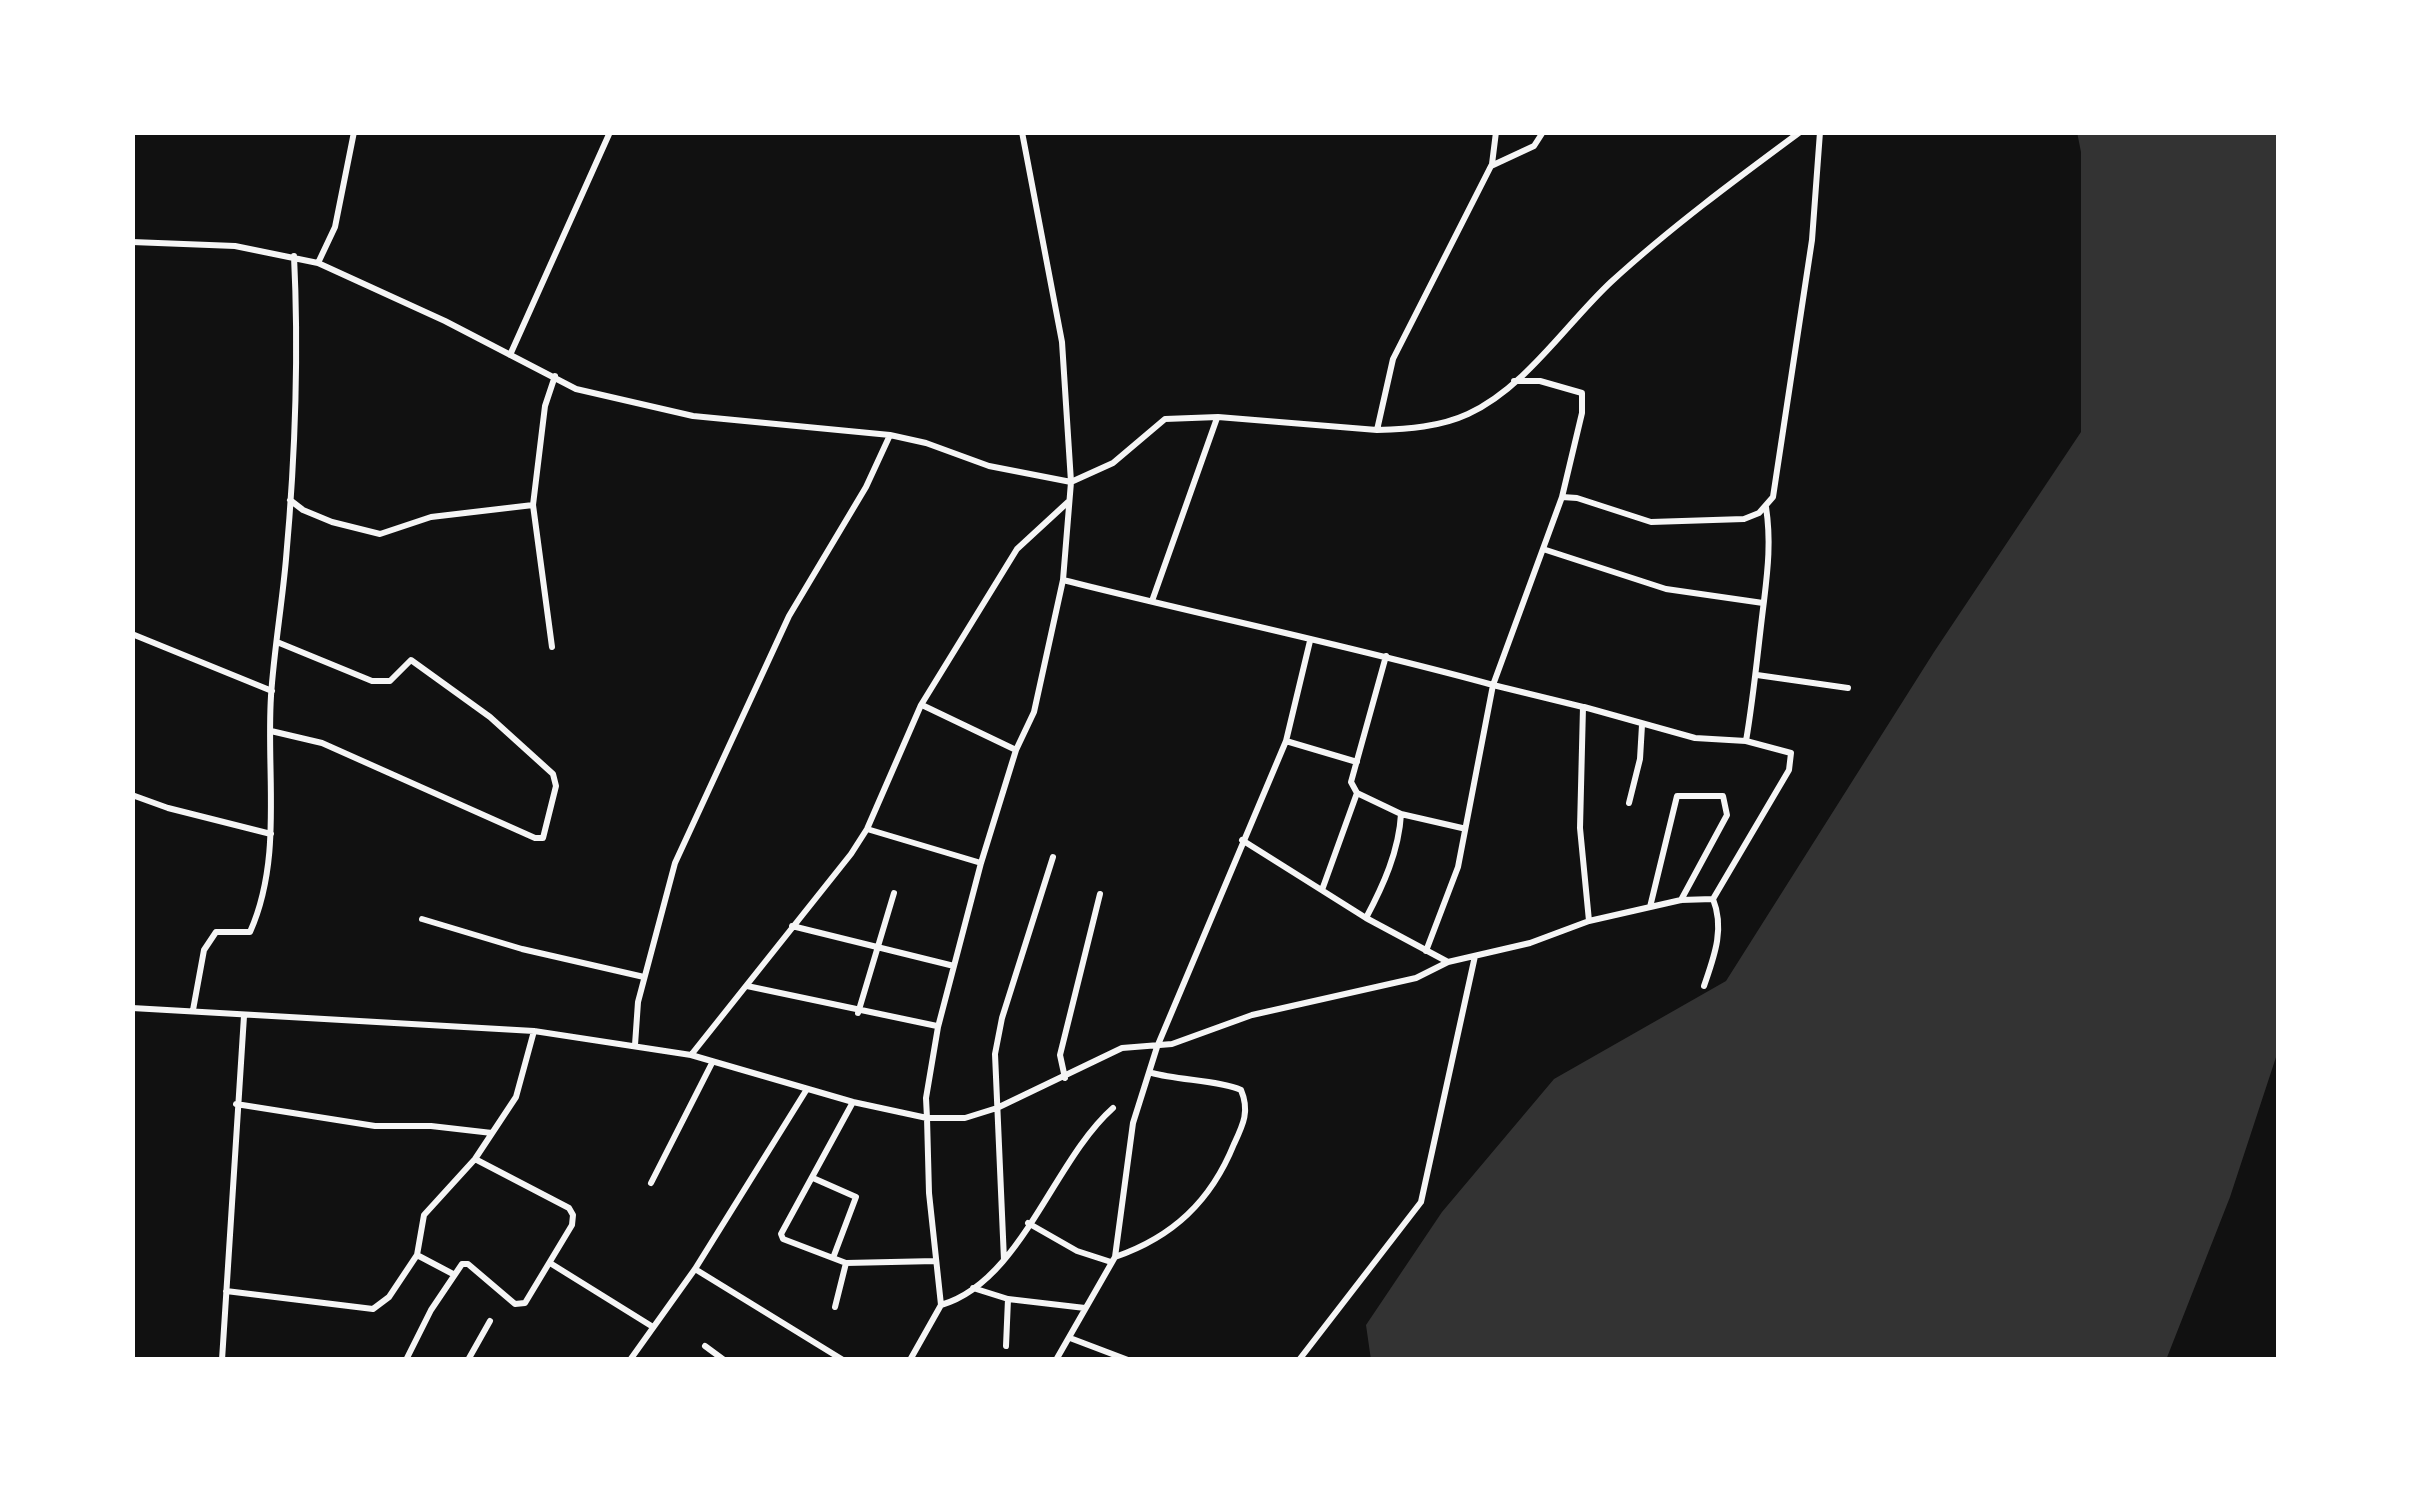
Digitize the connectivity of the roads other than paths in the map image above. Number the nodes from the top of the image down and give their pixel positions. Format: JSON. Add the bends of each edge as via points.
{"nodes":[{"id":1,"x":354,"y":132,"type":"edge"},
{"id":2,"x":610,"y":132,"type":"edge"},
{"id":3,"x":1022,"y":132,"type":"edge"},
{"id":4,"x":1496,"y":132,"type":"edge"},
{"id":5,"x":1543,"y":132,"type":"edge"},
{"id":6,"x":1800,"y":132,"type":"edge"},
{"id":7,"x":1820,"y":132,"type":"edge"},
{"id":8,"x":1491,"y":166,"type":"junction"},
{"id":9,"x":132,"y":242,"type":"edge"},
{"id":10,"x":294,"y":256,"type":"junction"},
{"id":11,"x":318,"y":263,"type":"junction"},
{"id":12,"x":510,"y":355,"type":"junction"},
{"id":13,"x":555,"y":376,"type":"junction"},
{"id":14,"x":1514,"y":381,"type":"junction"},
{"id":15,"x":1218,"y":417,"type":"junction"},
{"id":16,"x":1377,"y":430,"type":"junction"},
{"id":17,"x":890,"y":435,"type":"junction"},
{"id":18,"x":1071,"y":482,"type":"junction"},
{"id":19,"x":1562,"y":497,"type":"junction"},
{"id":20,"x":290,"y":500,"type":"junction"},
{"id":21,"x":1070,"y":500,"type":"junction"},
{"id":22,"x":533,"y":505,"type":"junction"},
{"id":23,"x":1766,"y":505,"type":"junction"},
{"id":24,"x":1546,"y":550,"type":"junction"},
{"id":25,"x":1064,"y":580,"type":"junction"},
{"id":26,"x":1152,"y":601,"type":"junction"},
{"id":27,"x":1763,"y":603,"type":"junction"},
{"id":28,"x":132,"y":634,"type":"edge"},
{"id":29,"x":1310,"y":641,"type":"junction"},
{"id":30,"x":277,"y":642,"type":"junction"},
{"id":31,"x":552,"y":647,"type":"dead end"},
{"id":32,"x":1386,"y":656,"type":"junction"},
{"id":33,"x":1757,"y":675,"type":"junction"},
{"id":34,"x":1493,"y":686,"type":"junction"},
{"id":35,"x":1848,"y":688,"type":"dead end"},
{"id":36,"x":272,"y":691,"type":"junction"},
{"id":37,"x":921,"y":704,"type":"junction"},
{"id":38,"x":1583,"y":707,"type":"junction"},
{"id":39,"x":1642,"y":725,"type":"junction"},
{"id":40,"x":271,"y":731,"type":"junction"},
{"id":41,"x":1286,"y":741,"type":"junction"},
{"id":42,"x":1746,"y":741,"type":"junction"},
{"id":43,"x":1016,"y":750,"type":"junction"},
{"id":44,"x":1357,"y":762,"type":"junction"},
{"id":45,"x":1358,"y":793,"type":"junction"},
{"id":46,"x":132,"y":795,"type":"edge"},
{"id":47,"x":1629,"y":803,"type":"dead end"},
{"id":48,"x":1401,"y":814,"type":"junction"},
{"id":49,"x":1463,"y":828,"type":"junction"},
{"id":50,"x":867,"y":829,"type":"junction"},
{"id":51,"x":271,"y":834,"type":"junction"},
{"id":52,"x":1242,"y":840,"type":"junction"},
{"id":53,"x":1053,"y":857,"type":"dead end"},
{"id":54,"x":981,"y":863,"type":"junction"},
{"id":55,"x":1322,"y":890,"type":"junction"},
{"id":56,"x":894,"y":893,"type":"dead end"},
{"id":57,"x":1100,"y":894,"type":"dead end"},
{"id":58,"x":1713,"y":899,"type":"junction"},
{"id":59,"x":1681,"y":900,"type":"junction"},
{"id":60,"x":1650,"y":907,"type":"junction"},
{"id":61,"x":1366,"y":918,"type":"junction"},
{"id":62,"x":422,"y":919,"type":"dead end"},
{"id":63,"x":1589,"y":921,"type":"junction"},
{"id":64,"x":792,"y":926,"type":"junction"},
{"id":65,"x":877,"y":949,"type":"junction"},
{"id":66,"x":1426,"y":950,"type":"junction"},
{"id":67,"x":1475,"y":956,"type":"junction"},
{"id":68,"x":1448,"y":962,"type":"junction"},
{"id":69,"x":954,"y":966,"type":"junction"},
{"id":70,"x":644,"y":976,"type":"junction"},
{"id":71,"x":747,"y":986,"type":"junction"},
{"id":72,"x":1704,"y":986,"type":"dead end"},
{"id":73,"x":132,"y":1008,"type":"edge"},
{"id":74,"x":193,"y":1010,"type":"junction"},
{"id":75,"x":858,"y":1012,"type":"junction"},
{"id":76,"x":244,"y":1016,"type":"junction"},
{"id":77,"x":938,"y":1027,"type":"junction"},
{"id":78,"x":534,"y":1030,"type":"junction"},
{"id":79,"x":635,"y":1045,"type":"junction"},
{"id":80,"x":1156,"y":1047,"type":"junction"},
{"id":81,"x":691,"y":1055,"type":"junction"},
{"id":82,"x":712,"y":1063,"type":"junction"},
{"id":83,"x":1150,"y":1073,"type":"junction"},
{"id":84,"x":1065,"y":1078,"type":"junction"},
{"id":85,"x":807,"y":1089,"type":"junction"},
{"id":86,"x":853,"y":1102,"type":"junction"},
{"id":87,"x":236,"y":1104,"type":"junction"},
{"id":88,"x":998,"y":1108,"type":"junction"},
{"id":89,"x":1113,"y":1108,"type":"dead end"},
{"id":90,"x":927,"y":1118,"type":"junction"},
{"id":91,"x":492,"y":1133,"type":"junction"},
{"id":92,"x":475,"y":1159,"type":"junction"},
{"id":93,"x":813,"y":1178,"type":"junction"},
{"id":94,"x":651,"y":1183,"type":"dead end"},
{"id":95,"x":1028,"y":1223,"type":"junction"},
{"id":96,"x":417,"y":1255,"type":"junction"},
{"id":97,"x":832,"y":1258,"type":"junction"},
{"id":98,"x":1113,"y":1259,"type":"junction"},
{"id":99,"x":1004,"y":1260,"type":"junction"},
{"id":100,"x":936,"y":1261,"type":"junction"},
{"id":101,"x":846,"y":1262,"type":"junction"},
{"id":102,"x":550,"y":1263,"type":"junction"},
{"id":103,"x":695,"y":1270,"type":"junction"},
{"id":104,"x":452,"y":1274,"type":"junction"},
{"id":105,"x":973,"y":1288,"type":"junction"},
{"id":106,"x":226,"y":1291,"type":"junction"},
{"id":107,"x":1008,"y":1299,"type":"junction"},
{"id":108,"x":941,"y":1305,"type":"junction"},
{"id":109,"x":835,"y":1307,"type":"dead end"},
{"id":110,"x":1084,"y":1308,"type":"junction"},
{"id":111,"x":490,"y":1321,"type":"dead end"},
{"id":112,"x":653,"y":1328,"type":"junction"},
{"id":113,"x":1070,"y":1338,"type":"junction"},
{"id":114,"x":705,"y":1346,"type":"dead end"},
{"id":115,"x":1006,"y":1346,"type":"dead end"},
{"id":116,"x":1112,"y":1357,"type":"edge"},
{"id":117,"x":222,"y":1360,"type":"edge"},
{"id":118,"x":406,"y":1360,"type":"edge"},
{"id":119,"x":468,"y":1360,"type":"edge"},
{"id":120,"x":630,"y":1360,"type":"edge"},
{"id":121,"x":724,"y":1360,"type":"edge"},
{"id":122,"x":843,"y":1360,"type":"edge"},
{"id":123,"x":910,"y":1360,"type":"edge"},
{"id":124,"x":1056,"y":1360,"type":"edge"},
{"id":125,"x":1128,"y":1360,"type":"edge"},
{"id":126,"x":1299,"y":1360,"type":"edge"}],
"edges":[{"from":1,"to":11,"type":"street","via":[[335,226]]},
{"from":2,"to":12,"type":"street"},
{"from":3,"to":18,"type":"street","via":[[1062,342]]},
{"from":4,"to":8,"type":"street"},
{"from":5,"to":8,"type":"street","via":[[1534,146]]},
{"from":6,"to":14,"type":"street","via":[[1610,283]]},
{"from":7,"to":23,"type":"street","via":[[1789,405]]},
{"from":8,"to":16,"type":"street","via":[[1394,359]]},
{"from":9,"to":10,"type":"street"},
{"from":10,"to":11,"type":"street"},
{"from":10,"to":20,"type":"street"},
{"from":11,"to":12,"type":"street"},
{"from":12,"to":13,"type":"street"},
{"from":13,"to":17,"type":"street","via":[[576,389],[693,416]]},
{"from":13,"to":22,"type":"street"},
{"from":14,"to":16,"type":"street","via":[[1472,413]]},
{"from":14,"to":19,"type":"street","via":[[1582,393]]},
{"from":15,"to":16,"type":"street"},
{"from":15,"to":18,"type":"street","via":[[1165,419],[1113,463]]},
{"from":15,"to":26,"type":"street"},
{"from":17,"to":18,"type":"street"},
{"from":17,"to":70,"type":"street","via":[[789,616],[675,863]]},
{"from":18,"to":21,"type":"street"},
{"from":19,"to":23,"type":"street","via":[[1651,522],[1744,519]]},
{"from":19,"to":24,"type":"street"},
{"from":20,"to":22,"type":"street","via":[[380,534],[430,517]]},
{"from":20,"to":30,"type":"street"},
{"from":21,"to":25,"type":"street"},
{"from":21,"to":37,"type":"street","via":[[1017,550]]},
{"from":22,"to":31,"type":"street"},
{"from":23,"to":27,"type":"street"},
{"from":24,"to":27,"type":"street","via":[[1666,589]]},
{"from":24,"to":34,"type":"street"},
{"from":25,"to":26,"type":"street"},
{"from":25,"to":43,"type":"street","via":[[1034,712]]},
{"from":26,"to":29,"type":"street"},
{"from":27,"to":33,"type":"street"},
{"from":28,"to":36,"type":"street"},
{"from":29,"to":32,"type":"street"},
{"from":29,"to":41,"type":"street"},
{"from":30,"to":36,"type":"street"},
{"from":30,"to":40,"type":"street","via":[[372,681],[390,681],[411,660],[490,717],[553,774],[543,838],[322,742]]},
{"from":32,"to":34,"type":"street"},
{"from":32,"to":44,"type":"street"},
{"from":33,"to":35,"type":"street"},
{"from":33,"to":42,"type":"street"},
{"from":34,"to":38,"type":"street"},
{"from":34,"to":49,"type":"street"},
{"from":36,"to":40,"type":"street"},
{"from":37,"to":43,"type":"street"},
{"from":37,"to":50,"type":"street"},
{"from":38,"to":39,"type":"street"},
{"from":38,"to":63,"type":"street","via":[[1580,828]]},
{"from":39,"to":42,"type":"street"},
{"from":39,"to":47,"type":"street"},
{"from":40,"to":51,"type":"street"},
{"from":41,"to":44,"type":"street"},
{"from":41,"to":52,"type":"street"},
{"from":42,"to":58,"type":"street","via":[[1791,753],[1789,770]]},
{"from":43,"to":54,"type":"street"},
{"from":44,"to":45,"type":"street","via":[[1351,782]]},
{"from":45,"to":48,"type":"street"},
{"from":45,"to":55,"type":"street"},
{"from":46,"to":51,"type":"street"},
{"from":48,"to":49,"type":"street"},
{"from":48,"to":61,"type":"street"},
{"from":49,"to":66,"type":"street","via":[[1458,867]]},
{"from":50,"to":54,"type":"street"},
{"from":50,"to":64,"type":"street"},
{"from":51,"to":74,"type":"street","via":[[250,932],[216,932],[204,950]]},
{"from":52,"to":55,"type":"street"},
{"from":52,"to":80,"type":"street"},
{"from":53,"to":88,"type":"street","via":[[994,1054]]},
{"from":54,"to":69,"type":"street"},
{"from":55,"to":61,"type":"street"},
{"from":56,"to":65,"type":"street"},
{"from":57,"to":84,"type":"street","via":[[1060,1054]]},
{"from":58,"to":59,"type":"street"},
{"from":58,"to":72,"type":"street","via":[[1720,929]]},
{"from":59,"to":60,"type":"street"},
{"from":59,"to":60,"type":"street","via":[[1727,815],[1723,796],[1677,796]]},
{"from":60,"to":63,"type":"street"},
{"from":61,"to":66,"type":"street"},
{"from":62,"to":70,"type":"street"},
{"from":63,"to":67,"type":"street"},
{"from":64,"to":65,"type":"street"},
{"from":64,"to":71,"type":"street"},
{"from":65,"to":69,"type":"street"},
{"from":65,"to":75,"type":"street"},
{"from":66,"to":68,"type":"street"},
{"from":67,"to":68,"type":"street"},
{"from":67,"to":126,"type":"street","via":[[1421,1202]]},
{"from":68,"to":80,"type":"street"},
{"from":69,"to":77,"type":"street"},
{"from":70,"to":79,"type":"street"},
{"from":71,"to":75,"type":"street"},
{"from":71,"to":81,"type":"street"},
{"from":73,"to":74,"type":"street"},
{"from":74,"to":76,"type":"street"},
{"from":75,"to":77,"type":"street"},
{"from":76,"to":78,"type":"street"},
{"from":76,"to":87,"type":"street"},
{"from":77,"to":90,"type":"street"},
{"from":78,"to":79,"type":"street"},
{"from":78,"to":91,"type":"street","via":[[516,1097]]},
{"from":79,"to":81,"type":"street"},
{"from":80,"to":83,"type":"street"},
{"from":80,"to":84,"type":"street","via":[[1122,1048]]},
{"from":81,"to":82,"type":"street"},
{"from":82,"to":85,"type":"street"},
{"from":82,"to":94,"type":"street"},
{"from":83,"to":98,"type":"street","via":[[1128,1150]]},
{"from":83,"to":98,"type":"street","via":[[1229,1084],[1241,1090],[1246,1117],[1206,1198],[1181,1223]]},
{"from":84,"to":88,"type":"street"},
{"from":85,"to":86,"type":"street"},
{"from":85,"to":103,"type":"street"},
{"from":86,"to":90,"type":"street"},
{"from":86,"to":93,"type":"street"},
{"from":87,"to":91,"type":"street","via":[[375,1126]]},
{"from":87,"to":106,"type":"street"},
{"from":88,"to":90,"type":"street"},
{"from":88,"to":99,"type":"street"},
{"from":89,"to":95,"type":"street"},
{"from":90,"to":100,"type":"street"},
{"from":91,"to":92,"type":"street"},
{"from":92,"to":96,"type":"street","via":[[424,1215]]},
{"from":92,"to":102,"type":"street","via":[[569,1208],[572,1225]]},
{"from":93,"to":97,"type":"street","via":[[856,1197]]},
{"from":93,"to":97,"type":"street","via":[[781,1234]]},
{"from":95,"to":98,"type":"street","via":[[1077,1251]]},
{"from":95,"to":99,"type":"street"},
{"from":96,"to":104,"type":"street"},
{"from":96,"to":106,"type":"street","via":[[373,1310]]},
{"from":97,"to":101,"type":"street"},
{"from":98,"to":110,"type":"street"},
{"from":99,"to":105,"type":"street"},
{"from":100,"to":101,"type":"street"},
{"from":100,"to":108,"type":"street"},
{"from":101,"to":109,"type":"street"},
{"from":102,"to":104,"type":"street","via":[[525,1303],[515,1304],[468,1264]]},
{"from":102,"to":112,"type":"street"},
{"from":103,"to":112,"type":"street"},
{"from":103,"to":122,"type":"street"},
{"from":104,"to":118,"type":"street"},
{"from":105,"to":107,"type":"street"},
{"from":105,"to":108,"type":"street"},
{"from":106,"to":117,"type":"street"},
{"from":107,"to":110,"type":"street"},
{"from":107,"to":115,"type":"street"},
{"from":108,"to":123,"type":"street"},
{"from":110,"to":113,"type":"street"},
{"from":111,"to":119,"type":"street"},
{"from":112,"to":120,"type":"street"},
{"from":113,"to":116,"type":"street"},
{"from":113,"to":124,"type":"street"},
{"from":114,"to":121,"type":"street"},
{"from":116,"to":125,"type":"street"}]}
